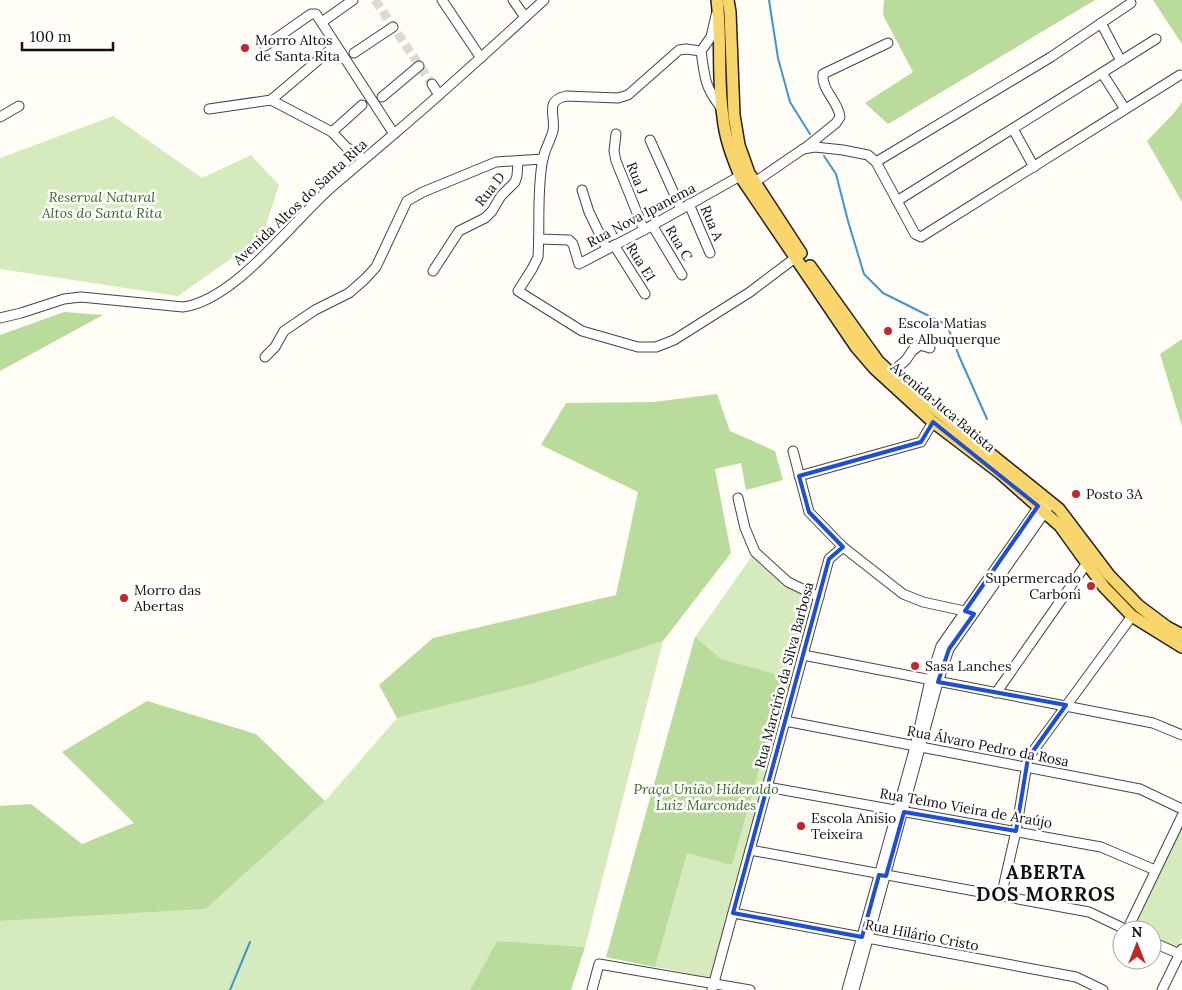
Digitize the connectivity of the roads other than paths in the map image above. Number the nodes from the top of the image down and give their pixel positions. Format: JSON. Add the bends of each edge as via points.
{"nodes":[{"id":1,"x":354,"y":0,"type":"edge"},
{"id":2,"x":442,"y":0,"type":"edge"},
{"id":3,"x":513,"y":0,"type":"edge"},
{"id":4,"x":544,"y":0,"type":"edge"},
{"id":5,"x":721,"y":2,"type":"edge"},
{"id":6,"x":1132,"y":3,"type":"dead end"},
{"id":7,"x":525,"y":17,"type":"junction"},
{"id":8,"x":322,"y":22,"type":"junction"},
{"id":9,"x":1101,"y":23,"type":"junction"},
{"id":10,"x":393,"y":28,"type":"dead end"},
{"id":11,"x":1156,"y":39,"type":"dead end"},
{"id":12,"x":888,"y":43,"type":"dead end"},
{"id":13,"x":336,"y":45,"type":"junction"},
{"id":14,"x":265,"y":46,"type":"dead end"},
{"id":15,"x":701,"y":51,"type":"junction"},
{"id":16,"x":354,"y":53,"type":"dead end"},
{"id":17,"x":481,"y":58,"type":"junction"},
{"id":18,"x":1121,"y":61,"type":"junction"},
{"id":19,"x":419,"y":66,"type":"dead end"},
{"id":20,"x":1102,"y":73,"type":"junction"},
{"id":21,"x":1180,"y":75,"type":"dead end"},
{"id":22,"x":733,"y":79,"type":"junction"},
{"id":23,"x":432,"y":84,"type":"tunnel mouth"},
{"id":24,"x":707,"y":87,"type":"junction"},
{"id":25,"x":721,"y":92,"type":"junction"},
{"id":26,"x":439,"y":95,"type":"junction"},
{"id":27,"x":382,"y":97,"type":"dead end"},
{"id":28,"x":271,"y":100,"type":"junction"},
{"id":29,"x":362,"y":105,"type":"dead end"},
{"id":30,"x":19,"y":106,"type":"dead end"},
{"id":31,"x":209,"y":109,"type":"dead end"},
{"id":32,"x":722,"y":109,"type":"junction"},
{"id":33,"x":1126,"y":109,"type":"junction"},
{"id":34,"x":0,"y":117,"type":"edge"},
{"id":35,"x":1013,"y":129,"type":"junction"},
{"id":36,"x":332,"y":132,"type":"junction"},
{"id":37,"x":394,"y":134,"type":"junction"},
{"id":38,"x":616,"y":134,"type":"dead end"},
{"id":39,"x":650,"y":140,"type":"dead end"},
{"id":40,"x":804,"y":149,"type":"junction"},
{"id":41,"x":543,"y":159,"type":"junction"},
{"id":42,"x":518,"y":161,"type":"junction"},
{"id":43,"x":876,"y":162,"type":"junction"},
{"id":44,"x":360,"y":163,"type":"junction"},
{"id":45,"x":1034,"y":167,"type":"junction"},
{"id":46,"x":740,"y":176,"type":"junction"},
{"id":47,"x":755,"y":182,"type":"junction"},
{"id":48,"x":582,"y":190,"type":"dead end"},
{"id":49,"x":897,"y":201,"type":"junction"},
{"id":50,"x":690,"y":204,"type":"junction"},
{"id":51,"x":681,"y":209,"type":"junction"},
{"id":52,"x":648,"y":228,"type":"junction"},
{"id":53,"x":539,"y":239,"type":"junction"},
{"id":54,"x":610,"y":247,"type":"junction"},
{"id":55,"x":710,"y":253,"type":"dead end"},
{"id":56,"x":795,"y":258,"type":"junction"},
{"id":57,"x":433,"y":271,"type":"dead end"},
{"id":58,"x":682,"y":276,"type":"dead end"},
{"id":59,"x":645,"y":294,"type":"dead end"},
{"id":60,"x":0,"y":318,"type":"edge"},
{"id":61,"x":930,"y":348,"type":"dead end"},
{"id":62,"x":265,"y":357,"type":"dead end"},
{"id":63,"x":894,"y":376,"type":"junction"},
{"id":64,"x":933,"y":422,"type":"junction"},
{"id":65,"x":793,"y":452,"type":"dead end"},
{"id":66,"x":799,"y":476,"type":"junction"},
{"id":67,"x":738,"y":498,"type":"dead end"},
{"id":68,"x":1045,"y":505,"type":"junction"},
{"id":69,"x":843,"y":547,"type":"junction"},
{"id":70,"x":1087,"y":563,"type":"junction"},
{"id":71,"x":819,"y":598,"type":"junction"},
{"id":72,"x":970,"y":612,"type":"junction"},
{"id":73,"x":1132,"y":616,"type":"junction"},
{"id":74,"x":1182,"y":635,"type":"edge"},
{"id":75,"x":1182,"y":647,"type":"edge"},
{"id":76,"x":803,"y":655,"type":"junction"},
{"id":77,"x":934,"y":681,"type":"junction"},
{"id":78,"x":996,"y":693,"type":"junction"},
{"id":79,"x":1066,"y":705,"type":"junction"},
{"id":80,"x":785,"y":721,"type":"junction"},
{"id":81,"x":1182,"y":735,"type":"edge"},
{"id":82,"x":918,"y":747,"type":"junction"},
{"id":83,"x":1026,"y":768,"type":"junction"},
{"id":84,"x":768,"y":787,"type":"junction"},
{"id":85,"x":1182,"y":809,"type":"edge"},
{"id":86,"x":900,"y":811,"type":"junction"},
{"id":87,"x":1182,"y":816,"type":"edge"},
{"id":88,"x":1016,"y":831,"type":"junction"},
{"id":89,"x":750,"y":850,"type":"junction"},
{"id":90,"x":1155,"y":870,"type":"junction"},
{"id":91,"x":883,"y":875,"type":"junction"},
{"id":92,"x":1002,"y":897,"type":"junction"},
{"id":93,"x":733,"y":913,"type":"junction"},
{"id":94,"x":1132,"y":920,"type":"edge"},
{"id":95,"x":1112,"y":923,"type":"edge"},
{"id":96,"x":865,"y":938,"type":"junction"},
{"id":97,"x":1162,"y":946,"type":"edge"},
{"id":98,"x":1181,"y":953,"type":"edge"},
{"id":99,"x":713,"y":987,"type":"edge"},
{"id":100,"x":592,"y":990,"type":"edge"},
{"id":101,"x":750,"y":990,"type":"edge"},
{"id":102,"x":847,"y":990,"type":"edge"},
{"id":103,"x":854,"y":990,"type":"edge"},
{"id":104,"x":1103,"y":990,"type":"edge"},
{"id":105,"x":1162,"y":990,"type":"edge"}],
"edges":[{"from":1,"to":8,"type":"street"},
{"from":2,"to":17,"type":"street"},
{"from":3,"to":7,"type":"street"},
{"from":4,"to":7,"type":"street","name":"Avenida Altos do Santa Rita"},
{"from":5,"to":15,"type":"street","via":[[711,37]]},
{"from":5,"to":22,"type":"main road","name":"Avenida Juca Batista","via":[[730,12]]},
{"from":5,"to":25,"type":"main road","name":"Avenida Juca Batista"},
{"from":6,"to":9,"type":"street"},
{"from":7,"to":17,"type":"street","name":"Avenida Altos do Santa Rita"},
{"from":8,"to":13,"type":"street"},
{"from":8,"to":14,"type":"street","via":[[313,14]]},
{"from":9,"to":18,"type":"street"},
{"from":9,"to":43,"type":"street","via":[[1051,57]]},
{"from":10,"to":16,"type":"street"},
{"from":11,"to":18,"type":"street"},
{"from":12,"to":40,"type":"street","via":[[823,74],[840,118]]},
{"from":13,"to":28,"type":"street"},
{"from":13,"to":37,"type":"street"},
{"from":15,"to":24,"type":"street"},
{"from":15,"to":41,"type":"street","via":[[679,50],[628,95],[618,98],[558,98],[553,104],[553,127]]},
{"from":17,"to":26,"type":"street","name":"Avenida Altos do Santa Rita"},
{"from":18,"to":20,"type":"street"},
{"from":19,"to":27,"type":"street"},
{"from":20,"to":33,"type":"street"},
{"from":20,"to":35,"type":"street"},
{"from":21,"to":33,"type":"street"},
{"from":22,"to":25,"type":"main road"},
{"from":22,"to":47,"type":"main road","name":"Avenida Juca Batista","via":[[739,145]]},
{"from":23,"to":26,"type":"street"},
{"from":24,"to":25,"type":"street"},
{"from":24,"to":32,"type":"street"},
{"from":25,"to":32,"type":"main road","name":"Avenida Juca Batista"},
{"from":26,"to":37,"type":"street","name":"Avenida Altos do Santa Rita"},
{"from":28,"to":31,"type":"street"},
{"from":28,"to":36,"type":"street"},
{"from":29,"to":36,"type":"street"},
{"from":30,"to":34,"type":"street"},
{"from":32,"to":46,"type":"main road","name":"Avenida Juca Batista","via":[[729,150]]},
{"from":33,"to":45,"type":"street"},
{"from":35,"to":45,"type":"street"},
{"from":35,"to":49,"type":"street"},
{"from":36,"to":44,"type":"street"},
{"from":37,"to":44,"type":"street","name":"Avenida Altos do Santa Rita"},
{"from":38,"to":52,"type":"street","name":"Rua J","via":[[616,161]]},
{"from":39,"to":51,"type":"street"},
{"from":40,"to":43,"type":"street","via":[[843,150],[868,155]]},
{"from":40,"to":47,"type":"street"},
{"from":41,"to":42,"type":"street"},
{"from":41,"to":53,"type":"street"},
{"from":42,"to":57,"type":"street","name":"Rua D","via":[[515,182],[500,196],[485,218],[459,231]]},
{"from":42,"to":62,"type":"street","via":[[496,162],[478,168],[407,201],[376,267],[349,292],[314,310],[284,331]]},
{"from":43,"to":49,"type":"street"},
{"from":44,"to":60,"type":"street","name":"Avenida Altos do Santa Rita","via":[[299,218],[263,258],[204,301],[183,307],[81,297]]},
{"from":45,"to":49,"type":"street","via":[[921,237],[915,234]]},
{"from":46,"to":50,"type":"street","name":"Rua Nova Ipanema"},
{"from":46,"to":56,"type":"main road","name":"Avenida Juca Batista"},
{"from":47,"to":63,"type":"main road","name":"Avenida Juca Batista","via":[[859,336]]},
{"from":48,"to":54,"type":"street","name":"Rua E1","via":[[589,212]]},
{"from":50,"to":51,"type":"street","name":"Rua Nova Ipanema"},
{"from":50,"to":55,"type":"street","name":"Rua A"},
{"from":51,"to":52,"type":"street","name":"Rua Nova Ipanema"},
{"from":52,"to":54,"type":"street","name":"Rua Nova Ipanema"},
{"from":52,"to":58,"type":"street","name":"Rua C"},
{"from":53,"to":54,"type":"street","name":"Rua Nova Ipanema","via":[[569,240],[578,264]]},
{"from":53,"to":56,"type":"street","via":[[538,257],[518,291],[582,331],[638,347],[674,340],[750,292]]},
{"from":54,"to":59,"type":"street","name":"Rua E1"},
{"from":56,"to":64,"type":"main road","name":"Avenida Juca Batista","via":[[856,347]]},
{"from":61,"to":63,"type":"street","via":[[920,345],[912,351]]},
{"from":63,"to":68,"type":"main road","name":"Avenida Juca Batista"},
{"from":64,"to":66,"type":"street","via":[[921,442]]},
{"from":64,"to":68,"type":"main road","name":"Avenida Juca Batista"},
{"from":65,"to":66,"type":"street"},
{"from":66,"to":69,"type":"street","via":[[809,512]]},
{"from":67,"to":71,"type":"street","via":[[755,552],[788,582]]},
{"from":68,"to":70,"type":"main road","name":"Avenida Juca Batista"},
{"from":68,"to":72,"type":"street"},
{"from":68,"to":74,"type":"main road","name":"Avenida Juca Batista","via":[[1059,509],[1109,576],[1133,600]]},
{"from":69,"to":71,"type":"street","name":"Rua Marcírio da Silva Barbosa","via":[[829,559]]},
{"from":69,"to":72,"type":"street","via":[[904,594],[922,602]]},
{"from":70,"to":73,"type":"main road","name":"Avenida Juca Batista","via":[[1104,587]]},
{"from":70,"to":78,"type":"street"},
{"from":71,"to":76,"type":"street","name":"Rua Marcírio da Silva Barbosa"},
{"from":72,"to":77,"type":"street"},
{"from":73,"to":75,"type":"main road","name":"Avenida Juca Batista"},
{"from":73,"to":79,"type":"street"},
{"from":76,"to":77,"type":"street"},
{"from":76,"to":80,"type":"street","name":"Rua Marcírio da Silva Barbosa"},
{"from":77,"to":78,"type":"street"},
{"from":77,"to":82,"type":"street"},
{"from":78,"to":79,"type":"street"},
{"from":79,"to":81,"type":"street","via":[[1154,723]]},
{"from":79,"to":83,"type":"street","via":[[1028,758]]},
{"from":80,"to":82,"type":"street","name":"Rua Álvaro Pedro da Rosa"},
{"from":80,"to":84,"type":"street","name":"Rua Marcírio da Silva Barbosa"},
{"from":82,"to":83,"type":"street","name":"Rua Álvaro Pedro da Rosa"},
{"from":82,"to":86,"type":"street"},
{"from":83,"to":85,"type":"street","name":"Rua Álvaro Pedro da Rosa","via":[[1140,789]]},
{"from":83,"to":88,"type":"street"},
{"from":84,"to":86,"type":"street","name":"Rua Telmo Vieira de Araújo"},
{"from":84,"to":89,"type":"street","name":"Rua Marcírio da Silva Barbosa"},
{"from":86,"to":88,"type":"street","name":"Rua Telmo Vieira de Araújo"},
{"from":86,"to":91,"type":"street"},
{"from":87,"to":90,"type":"street"},
{"from":88,"to":90,"type":"street","name":"Rua Telmo Vieira de Araújo","via":[[1101,846]]},
{"from":88,"to":92,"type":"street"},
{"from":89,"to":91,"type":"street"},
{"from":89,"to":93,"type":"street","name":"Rua Marcírio da Silva Barbosa"},
{"from":90,"to":94,"type":"street"},
{"from":91,"to":92,"type":"street"},
{"from":91,"to":96,"type":"street"},
{"from":92,"to":95,"type":"street","via":[[1089,912]]},
{"from":93,"to":96,"type":"street","name":"Rua Hilário Cristo"},
{"from":93,"to":99,"type":"street","name":"Rua Marcírio da Silva Barbosa"},
{"from":96,"to":102,"type":"street"},
{"from":96,"to":103,"type":"street"},
{"from":96,"to":104,"type":"street","name":"Rua Hilário Cristo","via":[[1076,977]]},
{"from":97,"to":98,"type":"street"},
{"from":98,"to":105,"type":"street"},
{"from":99,"to":100,"type":"street","via":[[599,964]]},
{"from":99,"to":101,"type":"street"}]}
